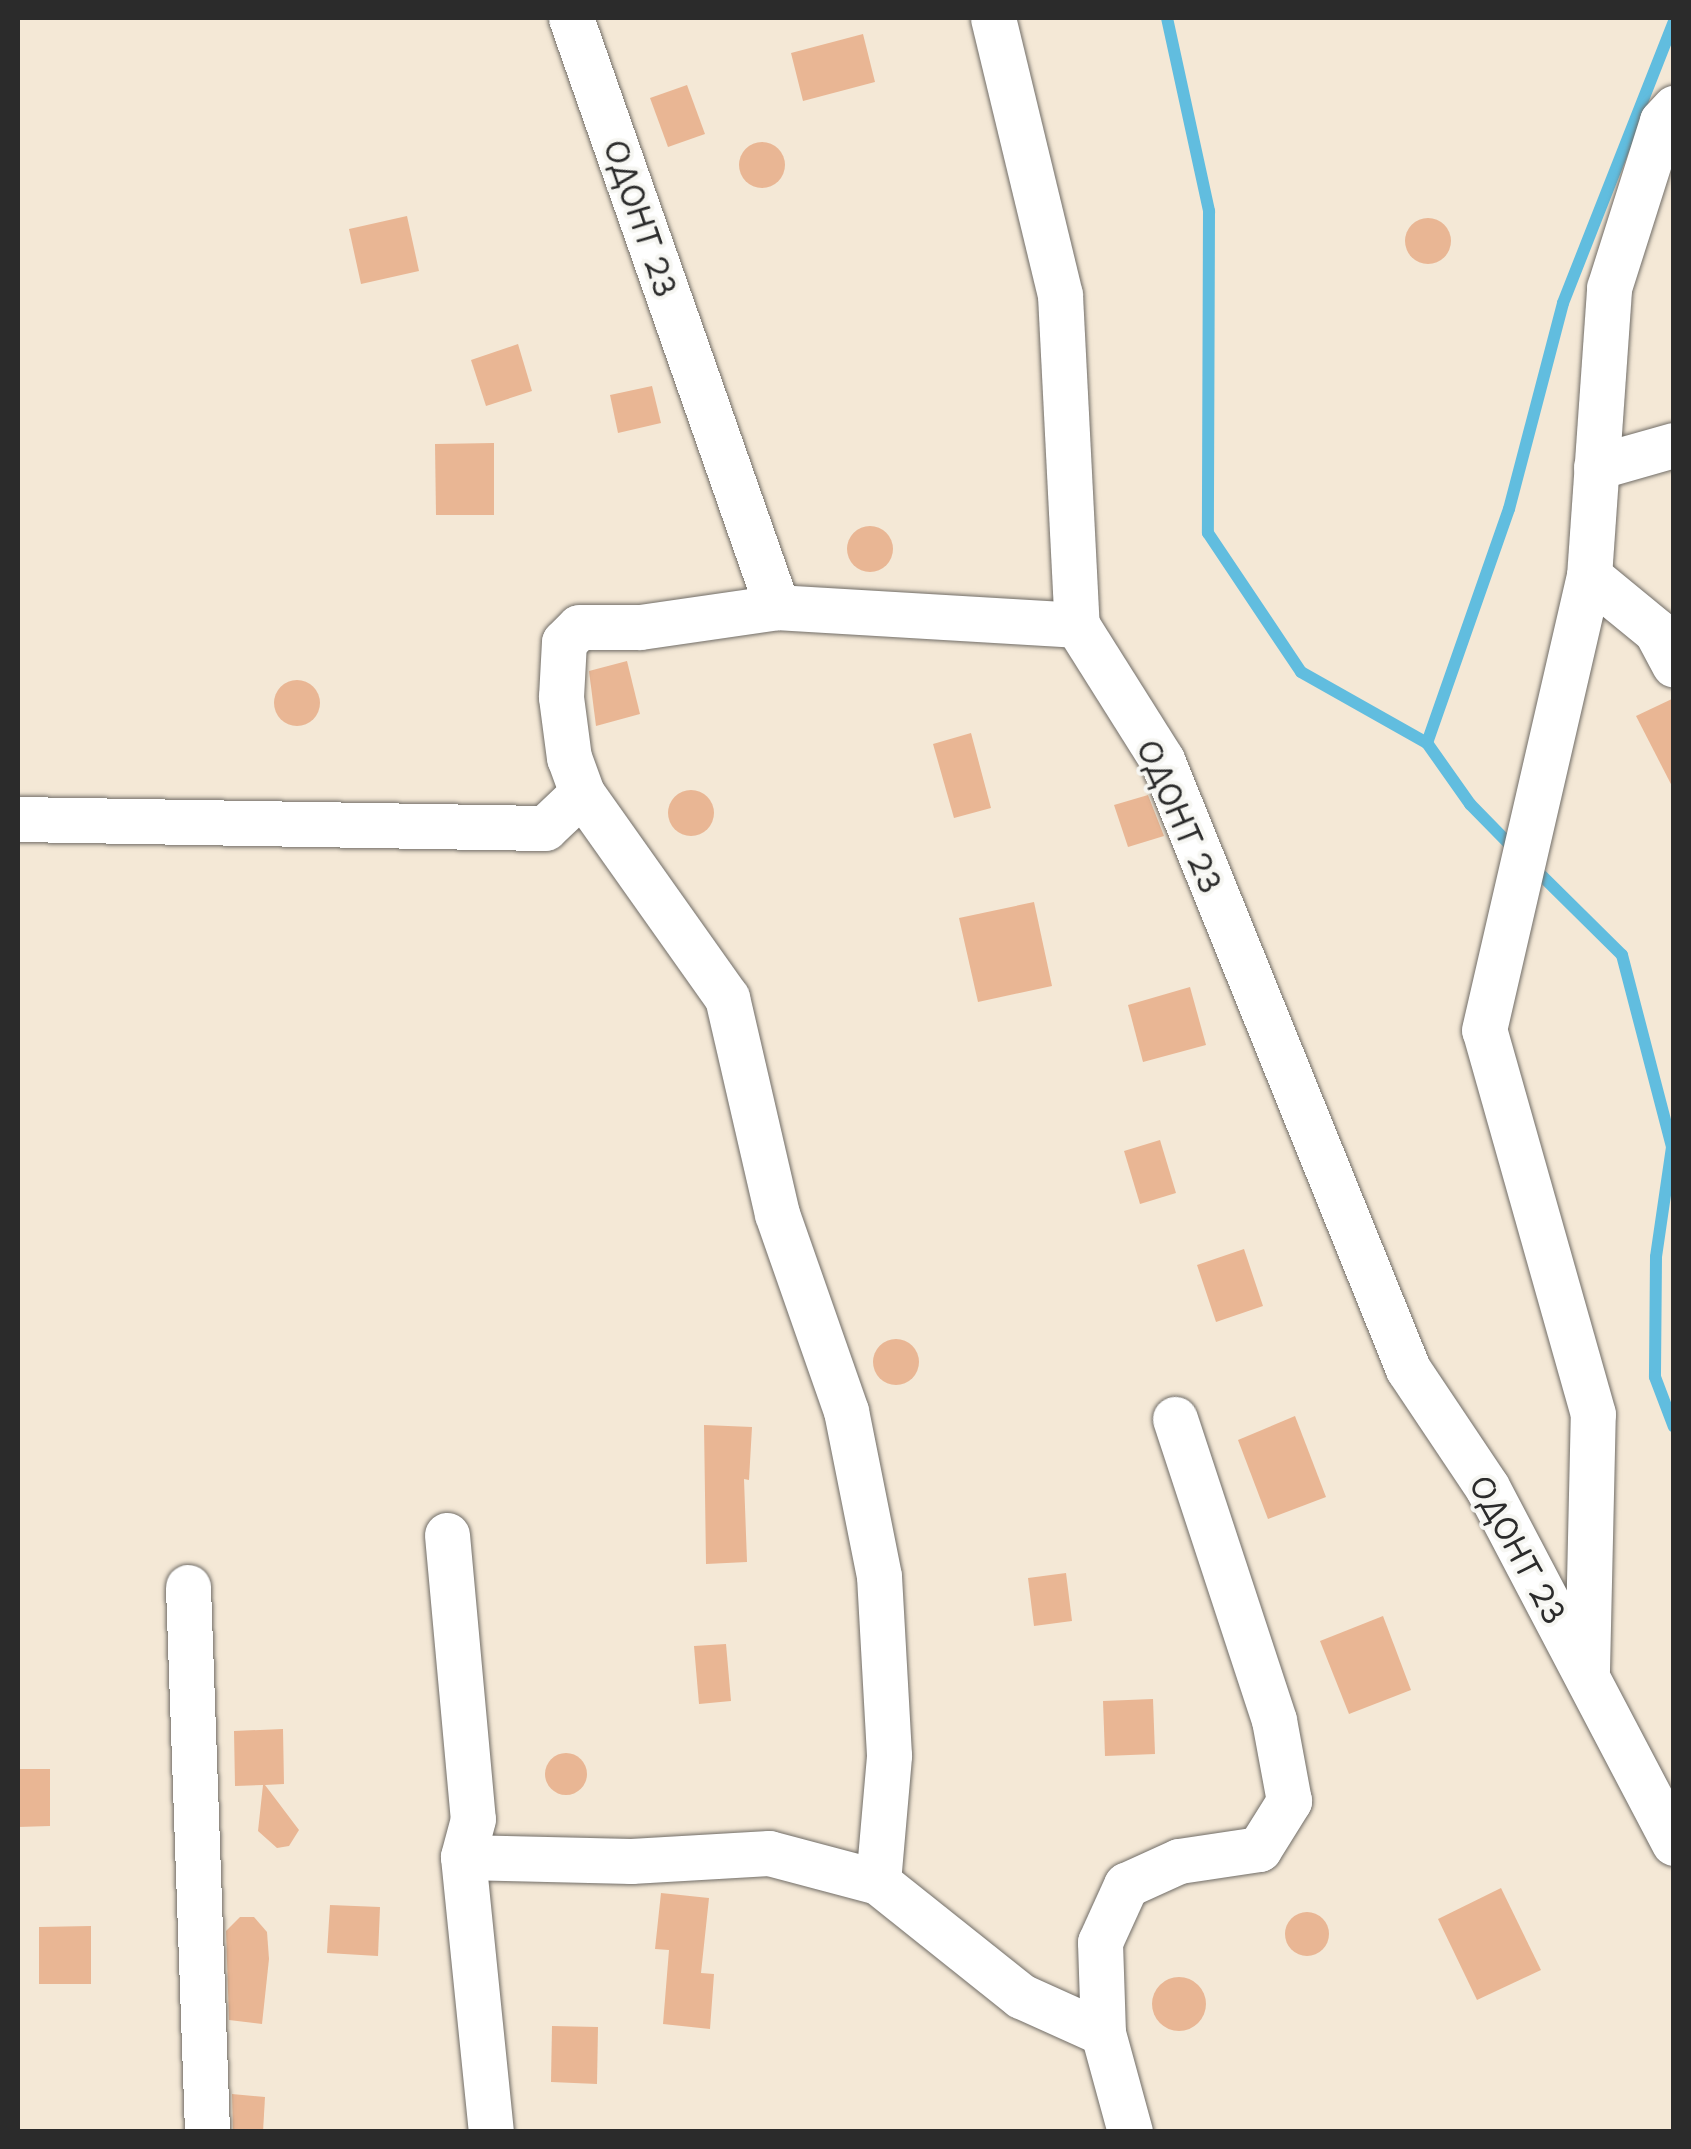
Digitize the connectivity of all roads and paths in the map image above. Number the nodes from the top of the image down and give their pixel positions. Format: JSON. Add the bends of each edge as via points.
{"nodes":[{"id":1,"x":571,"y":18,"type":"edge"},
{"id":2,"x":993,"y":18,"type":"edge"},
{"id":3,"x":1674,"y":108,"type":"edge"},
{"id":4,"x":1674,"y":446,"type":"edge"},
{"id":5,"x":1596,"y":466,"type":"junction"},
{"id":6,"x":1589,"y":576,"type":"junction"},
{"id":7,"x":778,"y":606,"type":"junction"},
{"id":8,"x":1076,"y":625,"type":"junction"},
{"id":9,"x":1674,"y":664,"type":"edge"},
{"id":10,"x":582,"y":793,"type":"junction"},
{"id":11,"x":18,"y":820,"type":"edge"},
{"id":12,"x":1175,"y":1419,"type":"dead end"},
{"id":13,"x":448,"y":1535,"type":"dead end"},
{"id":14,"x":188,"y":1587,"type":"dead end"},
{"id":15,"x":1587,"y":1678,"type":"junction"},
{"id":16,"x":1667,"y":1815,"type":"edge"},
{"id":17,"x":463,"y":1857,"type":"junction"},
{"id":18,"x":878,"y":1882,"type":"junction"},
{"id":19,"x":1103,"y":2033,"type":"junction"},
{"id":20,"x":206,"y":2132,"type":"edge"},
{"id":21,"x":491,"y":2132,"type":"edge"},
{"id":22,"x":1130,"y":2132,"type":"edge"}],
"edges":[{"from":1,"to":7,"type":"street","name":"ОДОНТ 23"},
{"from":2,"to":8,"type":"street","via":[[1060,295]]},
{"from":3,"to":5,"type":"street","via":[[1662,121],[1608,288]]},
{"from":4,"to":5,"type":"street"},
{"from":5,"to":6,"type":"street"},
{"from":6,"to":9,"type":"street","via":[[1656,631]]},
{"from":6,"to":15,"type":"street","via":[[1484,1030],[1593,1414]]},
{"from":7,"to":8,"type":"street"},
{"from":7,"to":10,"type":"street","via":[[640,627],[579,626],[564,642],[561,697],[568,758]]},
{"from":8,"to":15,"type":"street","name":"ОДОНТ 23","via":[[1162,760],[1408,1369],[1487,1488]]},
{"from":10,"to":11,"type":"street","via":[[544,828]]},
{"from":10,"to":18,"type":"street","via":[[727,998],[777,1214],[846,1411],[879,1576],[889,1755]]},
{"from":12,"to":19,"type":"street","via":[[1274,1720],[1289,1801],[1259,1849],[1180,1860],[1126,1885],[1100,1942]]},
{"from":13,"to":17,"type":"street","via":[[473,1819]]},
{"from":14,"to":20,"type":"street"},
{"from":15,"to":16,"type":"street","name":"ОДОНТ 23"},
{"from":17,"to":18,"type":"street","via":[[631,1860],[769,1853]]},
{"from":17,"to":21,"type":"street"},
{"from":18,"to":19,"type":"street","via":[[1021,1996]]},
{"from":19,"to":22,"type":"street"}]}
